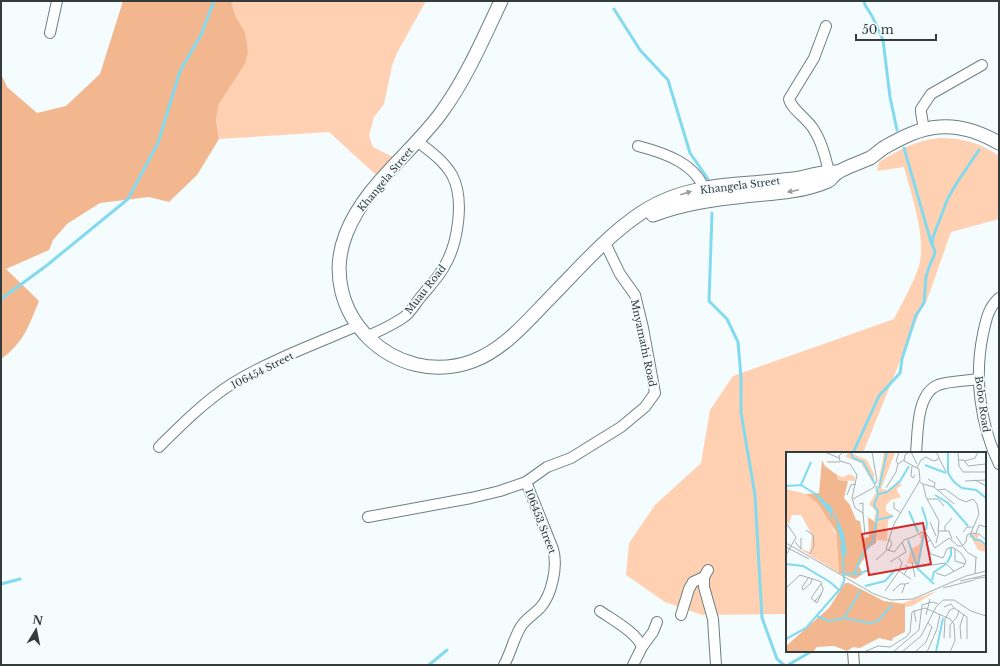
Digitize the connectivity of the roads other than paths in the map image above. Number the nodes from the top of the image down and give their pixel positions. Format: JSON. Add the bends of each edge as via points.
{"nodes":[{"id":1,"x":57,"y":1,"type":"edge"},
{"id":2,"x":501,"y":1,"type":"edge"},
{"id":3,"x":826,"y":26,"type":"dead end"},
{"id":4,"x":50,"y":33,"type":"dead end"},
{"id":5,"x":982,"y":65,"type":"dead end"},
{"id":6,"x":924,"y":130,"type":"junction"},
{"id":7,"x":417,"y":141,"type":"junction"},
{"id":8,"x":999,"y":143,"type":"edge"},
{"id":9,"x":638,"y":146,"type":"dead end"},
{"id":10,"x":832,"y":174,"type":"junction"},
{"id":11,"x":706,"y":194,"type":"junction"},
{"id":12,"x":605,"y":243,"type":"junction"},
{"id":13,"x":999,"y":298,"type":"edge"},
{"id":14,"x":357,"y":326,"type":"junction"},
{"id":15,"x":366,"y":337,"type":"junction"},
{"id":16,"x":978,"y":379,"type":"junction"},
{"id":17,"x":159,"y":447,"type":"dead end"},
{"id":18,"x":916,"y":452,"type":"edge"},
{"id":19,"x":999,"y":464,"type":"edge"},
{"id":20,"x":526,"y":482,"type":"junction"},
{"id":21,"x":368,"y":517,"type":"dead end"},
{"id":22,"x":600,"y":611,"type":"dead end"},
{"id":23,"x":681,"y":614,"type":"dead end"},
{"id":24,"x":657,"y":622,"type":"dead end"},
{"id":25,"x":642,"y":647,"type":"junction"},
{"id":26,"x":853,"y":652,"type":"edge"},
{"id":27,"x":504,"y":665,"type":"edge"},
{"id":28,"x":633,"y":665,"type":"edge"},
{"id":29,"x":716,"y":665,"type":"edge"},
{"id":30,"x":854,"y":665,"type":"edge"}],
"edges":[{"from":1,"to":4,"type":"street"},
{"from":2,"to":7,"type":"street","name":"Khangela Street","via":[[450,100]]},
{"from":3,"to":10,"type":"street","via":[[814,58],[790,102],[814,130]]},
{"from":5,"to":6,"type":"street","via":[[931,94],[921,109]]},
{"from":6,"to":8,"type":"street","name":"Khangela Street","via":[[938,127],[968,129]]},
{"from":6,"to":10,"type":"street","name":"Khangela Street","via":[[902,138],[872,157]]},
{"from":7,"to":14,"type":"street","name":"Khangela Street","via":[[369,194],[345,235],[339,276],[343,298]]},
{"from":7,"to":15,"type":"street","name":"Muau Road","via":[[441,161],[453,177],[459,206],[454,242],[444,267],[411,310],[398,321]]},
{"from":9,"to":11,"type":"street","via":[[669,155],[680,162],[698,176]]},
{"from":10,"to":11,"type":"street","name":"Khangela Street","via":[[818,185],[786,192]]},
{"from":11,"to":12,"type":"street","name":"Khangela Street","via":[[627,224]]},
{"from":12,"to":15,"type":"street","name":"Khangela Street","via":[[519,330],[491,352],[475,360],[444,368],[425,367],[392,355]]},
{"from":12,"to":20,"type":"street","name":"Mnyamathi Road","via":[[620,274],[635,295],[655,393],[645,407],[621,427],[571,458],[547,467]]},
{"from":13,"to":16,"type":"street","name":"Bobo Road","via":[[993,303],[986,317]]},
{"from":14,"to":15,"type":"street","name":"Khangela Street"},
{"from":14,"to":17,"type":"street","name":"106454 Street","via":[[268,365],[234,383],[198,410]]},
{"from":16,"to":18,"type":"street","via":[[939,385],[926,394],[921,405]]},
{"from":16,"to":19,"type":"street","name":"Bobo Road","via":[[990,446]]},
{"from":20,"to":21,"type":"street","name":"Mnyamathi Road","via":[[471,498]]},
{"from":20,"to":27,"type":"street","name":"106453 Street","via":[[553,549],[556,558],[555,569],[548,594],[541,607],[522,626]]},
{"from":22,"to":25,"type":"street","via":[[635,637]]},
{"from":23,"to":29,"type":"street","via":[[693,582],[706,574],[704,587],[713,620]]},
{"from":24,"to":25,"type":"street"},
{"from":25,"to":28,"type":"street"},
{"from":26,"to":30,"type":"street"}]}
